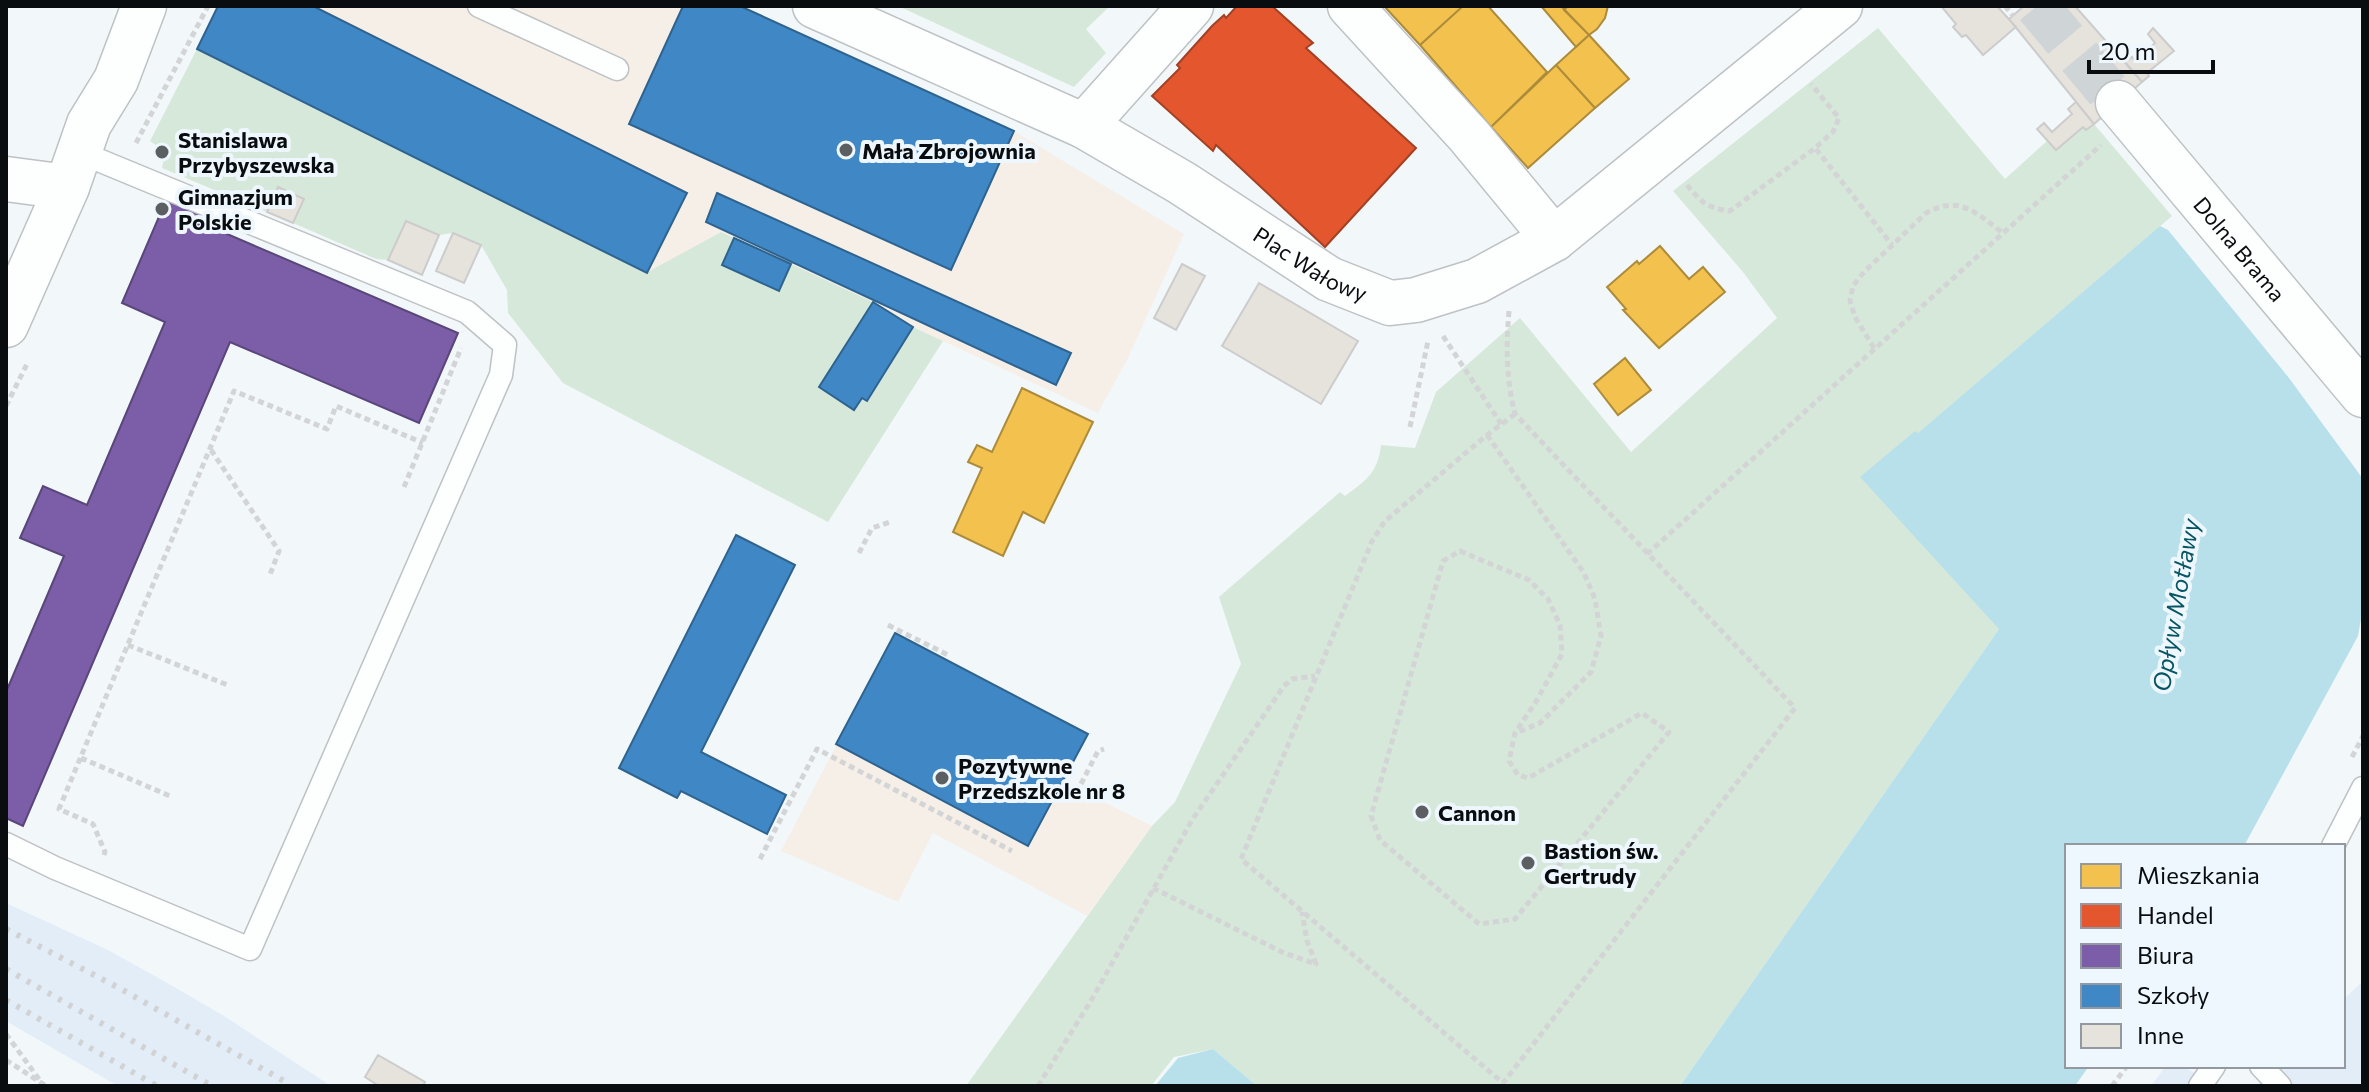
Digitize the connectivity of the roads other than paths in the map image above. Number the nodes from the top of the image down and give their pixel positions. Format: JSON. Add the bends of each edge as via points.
{"nodes":[{"id":1,"x":117,"y":6,"type":"edge"},
{"id":2,"x":144,"y":6,"type":"edge"},
{"id":3,"x":479,"y":6,"type":"edge"},
{"id":4,"x":815,"y":6,"type":"edge"},
{"id":5,"x":1191,"y":6,"type":"edge"},
{"id":6,"x":1350,"y":6,"type":"edge"},
{"id":7,"x":1840,"y":6,"type":"edge"},
{"id":8,"x":617,"y":69,"type":"dead end"},
{"id":9,"x":2118,"y":103,"type":"tunnel mouth"},
{"id":10,"x":1084,"y":126,"type":"junction"},
{"id":11,"x":79,"y":154,"type":"junction"},
{"id":12,"x":6,"y":179,"type":"edge"},
{"id":13,"x":1554,"y":239,"type":"junction"},
{"id":14,"x":6,"y":325,"type":"edge"},
{"id":15,"x":2363,"y":395,"type":"edge"},
{"id":16,"x":2363,"y":788,"type":"edge"},
{"id":17,"x":6,"y":844,"type":"edge"},
{"id":18,"x":2334,"y":844,"type":"edge"},
{"id":19,"x":2213,"y":1068,"type":"edge"},
{"id":20,"x":2263,"y":1068,"type":"edge"},
{"id":21,"x":2200,"y":1086,"type":"edge"},
{"id":22,"x":2280,"y":1086,"type":"edge"}],
"edges":[{"from":1,"to":11,"type":"street","via":[[94,72]]},
{"from":2,"to":11,"type":"street","via":[[116,80]]},
{"from":3,"to":8,"type":"lane"},
{"from":4,"to":10,"type":"street","name":"Plac Wałowy"},
{"from":5,"to":10,"type":"street"},
{"from":6,"to":13,"type":"street"},
{"from":7,"to":13,"type":"street","name":"Plac Wałowy"},
{"from":9,"to":15,"type":"street","name":"Dolna Brama"},
{"from":10,"to":13,"type":"street","name":"Plac Wałowy","via":[[1329,279],[1390,303],[1477,281]]},
{"from":11,"to":12,"type":"street"},
{"from":11,"to":14,"type":"street"},
{"from":11,"to":17,"type":"lane","via":[[467,312],[505,345],[501,375],[250,949]]},
{"from":16,"to":18,"type":"lane"},
{"from":19,"to":21,"type":"lane"},
{"from":20,"to":22,"type":"lane"}]}
